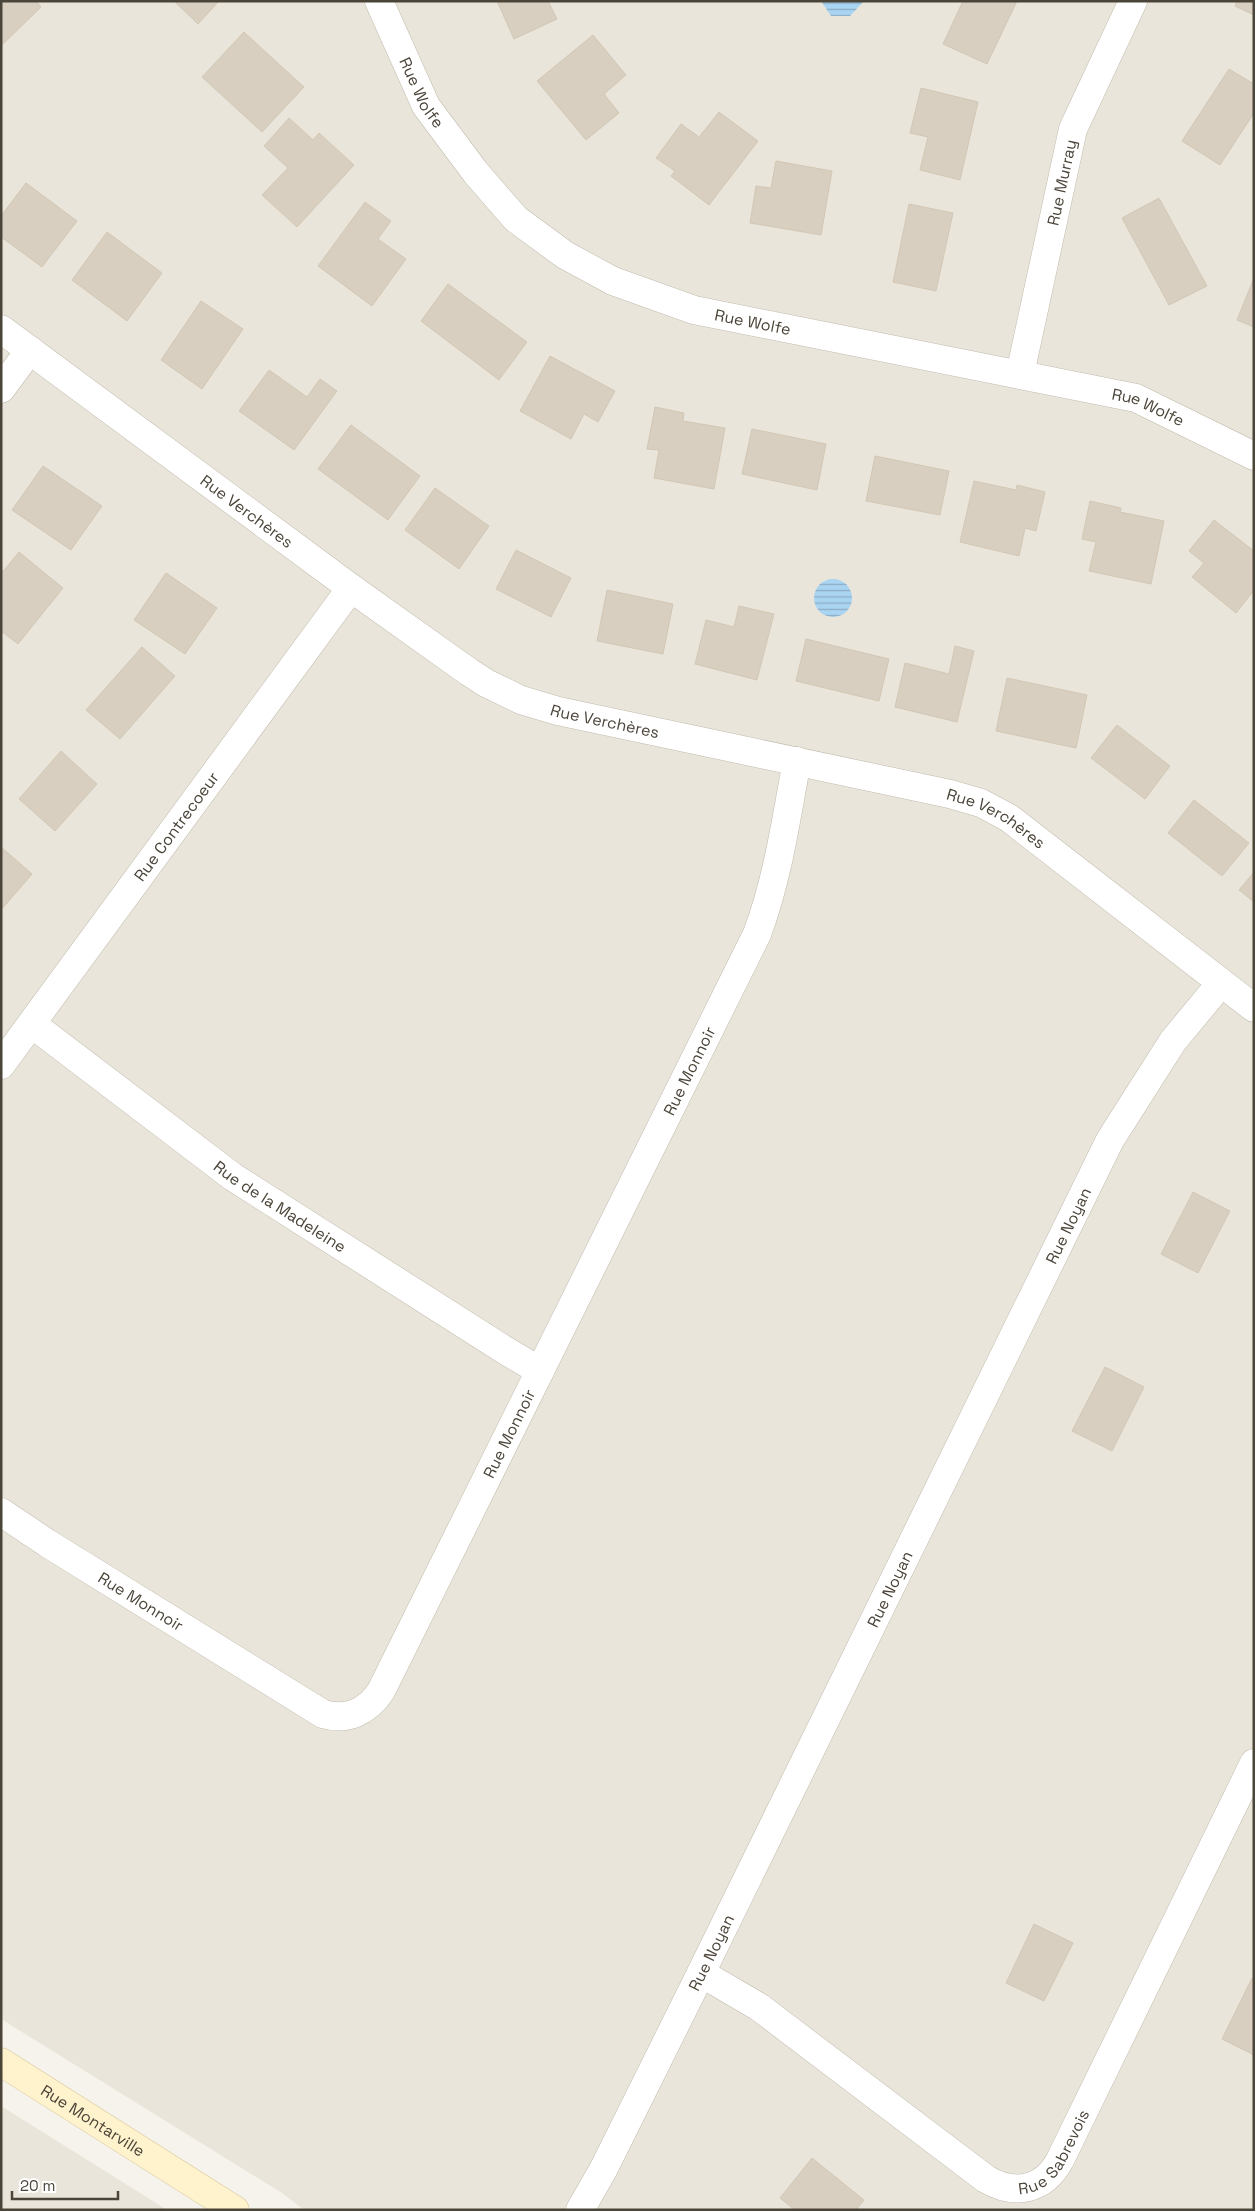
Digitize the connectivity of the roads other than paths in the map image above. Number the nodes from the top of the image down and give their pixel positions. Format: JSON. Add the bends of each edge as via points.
{"nodes":[{"id":1,"x":379,"y":1,"type":"edge"},
{"id":2,"x":1133,"y":1,"type":"edge"},
{"id":3,"x":1,"y":329,"type":"edge"},
{"id":4,"x":30,"y":350,"type":"junction"},
{"id":5,"x":1020,"y":374,"type":"junction"},
{"id":6,"x":1,"y":389,"type":"edge"},
{"id":7,"x":1254,"y":456,"type":"edge"},
{"id":8,"x":351,"y":588,"type":"junction"},
{"id":9,"x":797,"y":761,"type":"junction"},
{"id":10,"x":1221,"y":983,"type":"junction"},
{"id":11,"x":1254,"y":1008,"type":"edge"},
{"id":12,"x":32,"y":1024,"type":"junction"},
{"id":13,"x":1,"y":1065,"type":"edge"},
{"id":14,"x":540,"y":1370,"type":"junction"},
{"id":15,"x":1,"y":1512,"type":"edge"},
{"id":16,"x":1254,"y":1764,"type":"edge"},
{"id":17,"x":701,"y":1973,"type":"junction"},
{"id":18,"x":1,"y":2062,"type":"edge"},
{"id":19,"x":235,"y":2210,"type":"edge"},
{"id":20,"x":580,"y":2210,"type":"edge"}],
"edges":[{"from":1,"to":5,"type":"street","name":"Rue Wolfe","via":[[426,106],[476,174],[516,219],[565,255],[613,281],[694,310]]},
{"from":2,"to":5,"type":"street","name":"Rue Murray","via":[[1073,129]]},
{"from":3,"to":4,"type":"street","name":"Rue Verchères"},
{"from":4,"to":6,"type":"street"},
{"from":4,"to":8,"type":"street","name":"Rue Verchères"},
{"from":5,"to":7,"type":"street","name":"Rue Wolfe","via":[[1136,398]]},
{"from":8,"to":9,"type":"street","name":"Rue Verchères","via":[[469,672],[521,700],[558,711]]},
{"from":8,"to":12,"type":"street","name":"Rue Contrecoeur"},
{"from":9,"to":10,"type":"street","name":"Rue Verchères","via":[[966,798],[995,810],[1037,839]]},
{"from":9,"to":14,"type":"street","name":"Rue Monnoir","via":[[776,872],[757,934]]},
{"from":10,"to":11,"type":"street","name":"Rue Verchères"},
{"from":10,"to":17,"type":"street","name":"Rue Noyan","via":[[1173,1041],[1110,1140]]},
{"from":12,"to":13,"type":"street","name":"Rue Contrecoeur"},
{"from":12,"to":14,"type":"street","name":"Rue de la Madeleine","via":[[233,1177]]},
{"from":14,"to":15,"type":"street","name":"Rue Monnoir","via":[[381,1691],[369,1706],[352,1715],[332,1717],[314,1709]]},
{"from":16,"to":17,"type":"street","name":"Rue Sabrevois","via":[[1060,2160],[1049,2176],[1033,2186],[1004,2188],[986,2179],[759,2007]]},
{"from":17,"to":20,"type":"street","name":"Rue Noyan"},
{"from":18,"to":19,"type":"street","name":"Rue Montarville"}]}
